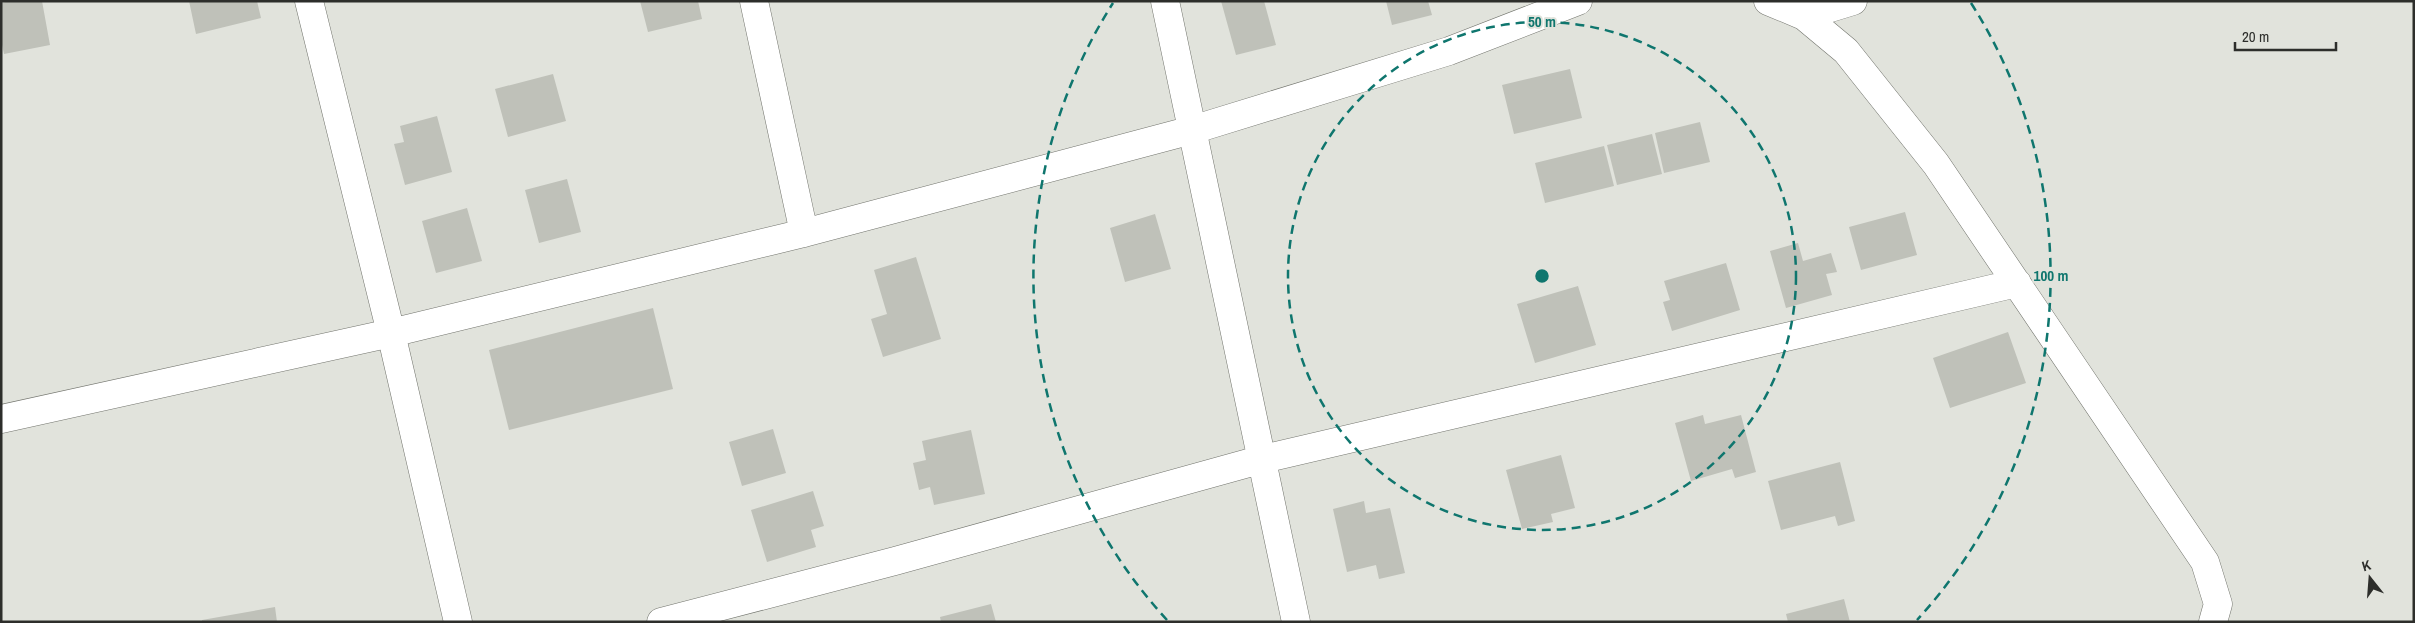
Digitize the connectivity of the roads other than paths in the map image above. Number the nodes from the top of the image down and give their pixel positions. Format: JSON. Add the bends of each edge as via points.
{"nodes":[{"id":1,"x":309,"y":1,"type":"edge"},
{"id":2,"x":754,"y":1,"type":"edge"},
{"id":3,"x":1166,"y":1,"type":"edge"},
{"id":4,"x":1578,"y":1,"type":"edge"},
{"id":5,"x":1768,"y":1,"type":"edge"},
{"id":6,"x":1853,"y":1,"type":"edge"},
{"id":7,"x":1803,"y":9,"type":"edge"},
{"id":8,"x":1192,"y":130,"type":"junction"},
{"id":9,"x":804,"y":233,"type":"junction"},
{"id":10,"x":2017,"y":283,"type":"junction"},
{"id":11,"x":391,"y":333,"type":"junction"},
{"id":12,"x":2,"y":415,"type":"edge"},
{"id":13,"x":1263,"y":459,"type":"junction"},
{"id":14,"x":458,"y":622,"type":"edge"},
{"id":15,"x":661,"y":622,"type":"edge"},
{"id":16,"x":1296,"y":622,"type":"edge"},
{"id":17,"x":2213,"y":622,"type":"edge"}],
"edges":[{"from":1,"to":11,"type":"street"},
{"from":2,"to":9,"type":"street"},
{"from":3,"to":8,"type":"street"},
{"from":4,"to":8,"type":"street","via":[[1449,51]]},
{"from":5,"to":7,"type":"street"},
{"from":6,"to":7,"type":"street"},
{"from":7,"to":10,"type":"street","via":[[1846,51],[1936,164]]},
{"from":8,"to":9,"type":"street"},
{"from":8,"to":13,"type":"street"},
{"from":9,"to":11,"type":"street"},
{"from":10,"to":13,"type":"street"},
{"from":10,"to":17,"type":"street","via":[[2205,562],[2218,604]]},
{"from":11,"to":12,"type":"street"},
{"from":11,"to":14,"type":"street"},
{"from":13,"to":15,"type":"street","via":[[895,562]]},
{"from":13,"to":16,"type":"street"}]}
